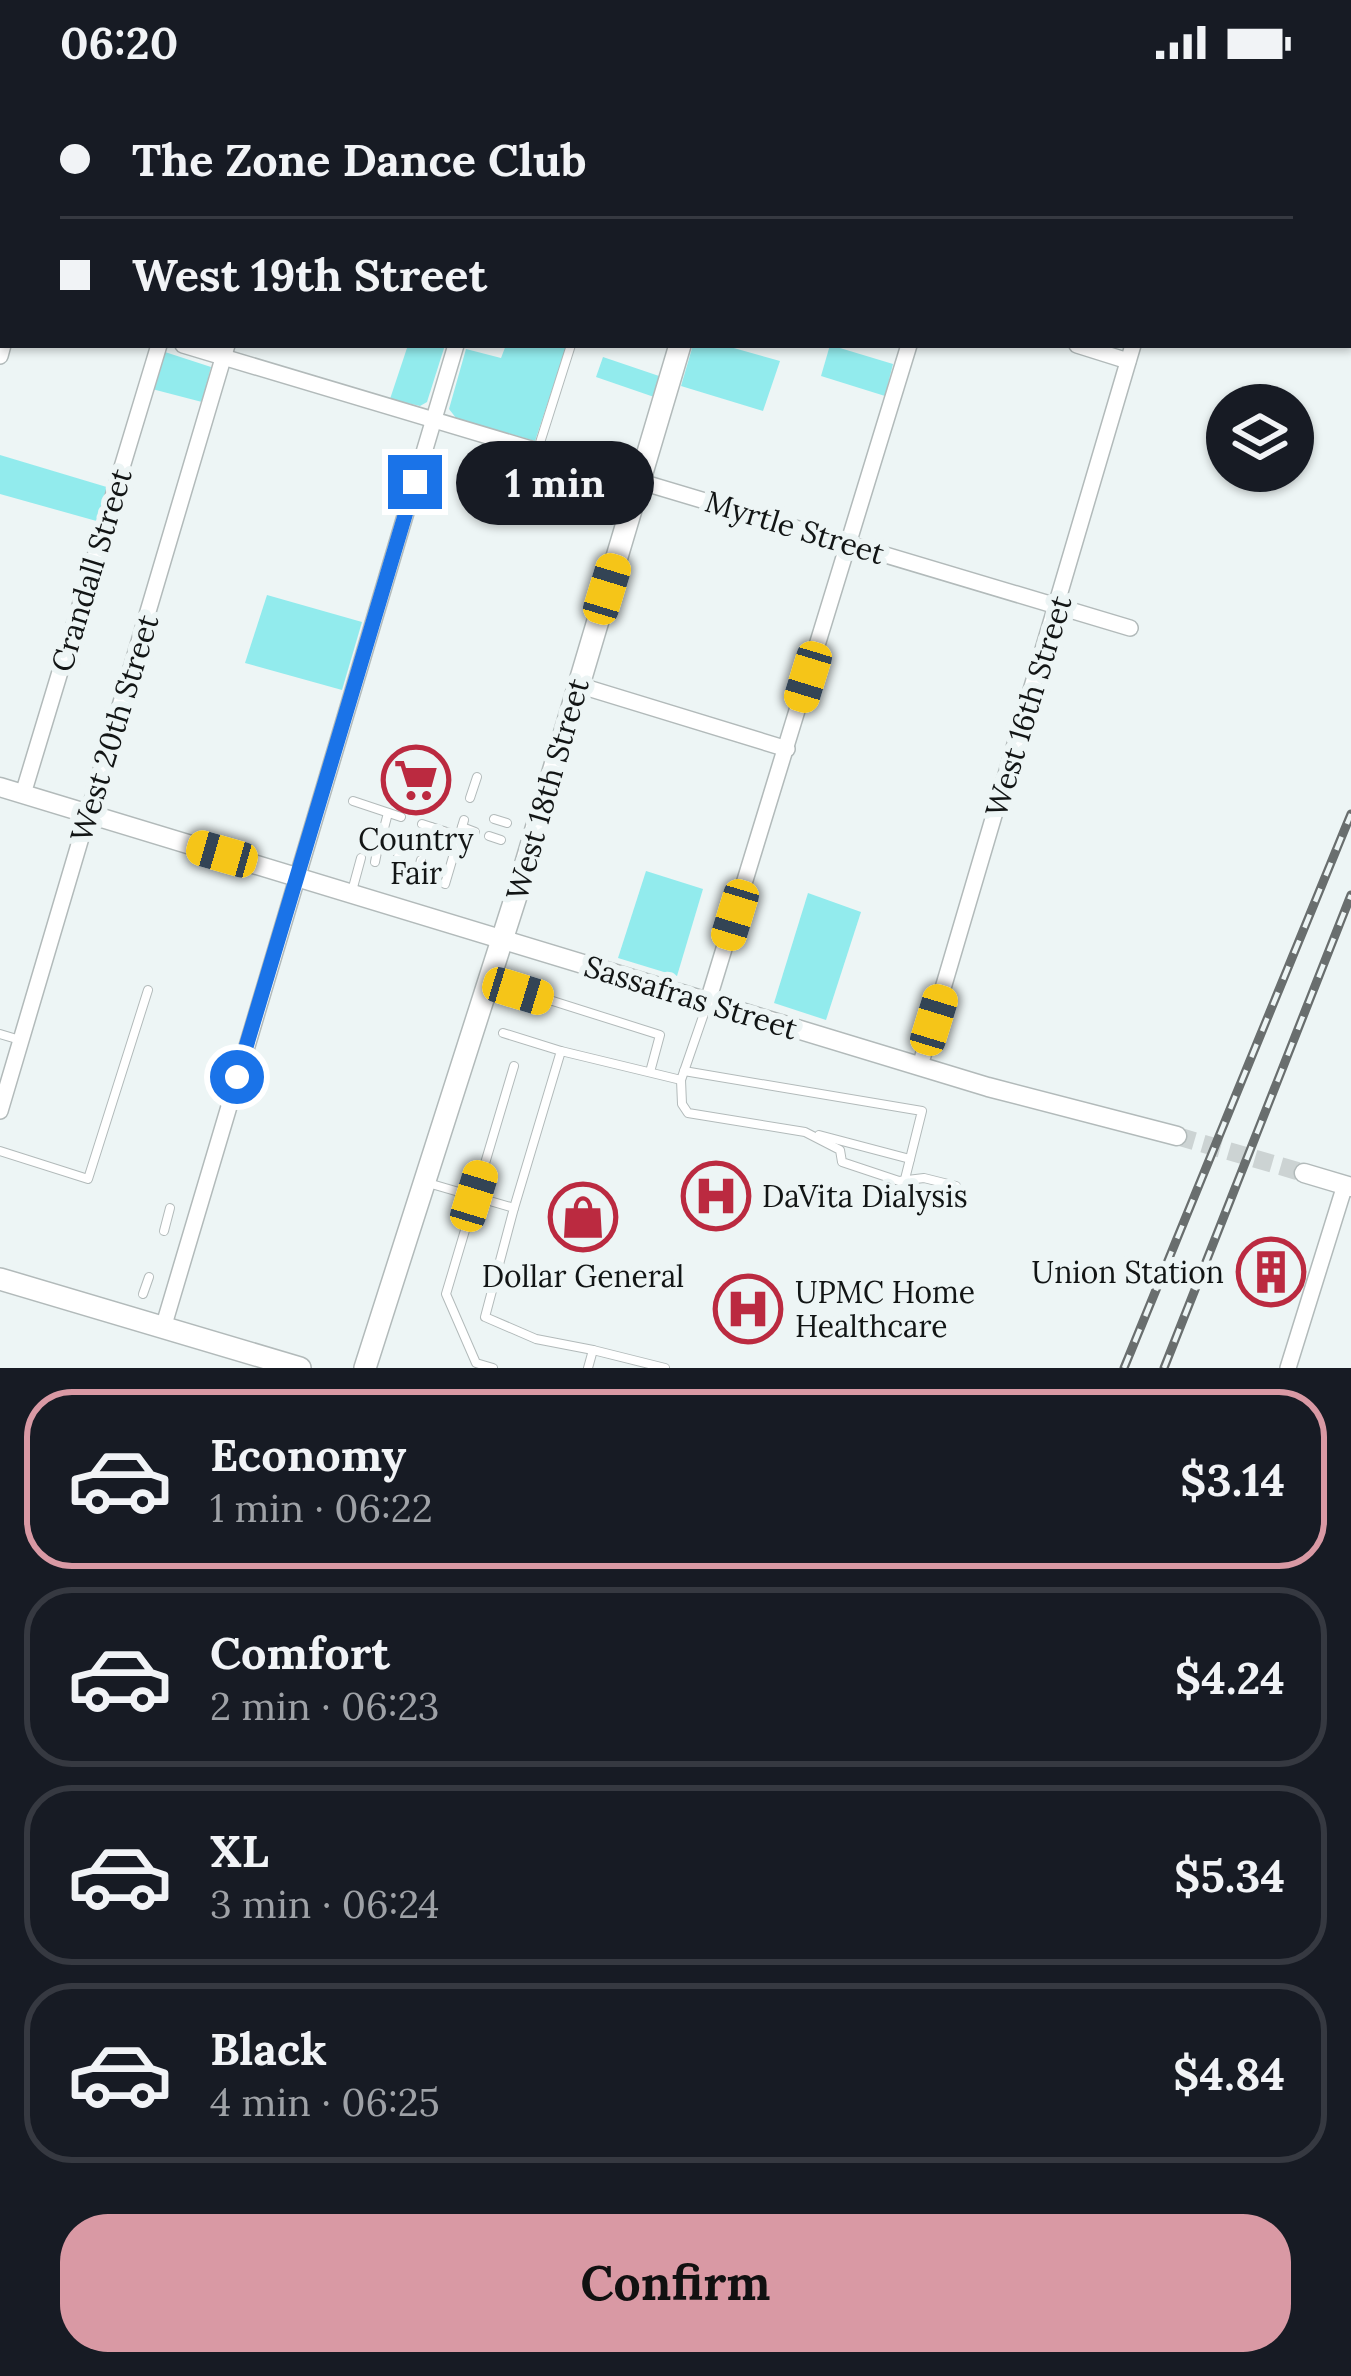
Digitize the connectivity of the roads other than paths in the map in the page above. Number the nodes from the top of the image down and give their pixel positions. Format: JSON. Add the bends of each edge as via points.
{"nodes":[{"id":1,"x":158,"y":348,"type":"edge"},
{"id":2,"x":455,"y":348,"type":"edge"},
{"id":3,"x":570,"y":348,"type":"edge"},
{"id":4,"x":679,"y":348,"type":"edge"},
{"id":5,"x":908,"y":348,"type":"edge"},
{"id":6,"x":1097,"y":348,"type":"edge"},
{"id":7,"x":226,"y":351,"type":"edge"},
{"id":8,"x":1131,"y":353,"type":"edge"},
{"id":9,"x":434,"y":418,"type":"junction"},
{"id":10,"x":537,"y":450,"type":"junction"},
{"id":11,"x":639,"y":480,"type":"junction"},
{"id":12,"x":847,"y":543,"type":"junction"},
{"id":13,"x":1058,"y":606,"type":"junction"},
{"id":14,"x":1130,"y":628,"type":"dead end"},
{"id":15,"x":578,"y":686,"type":"junction"},
{"id":16,"x":787,"y":749,"type":"junction"},
{"id":17,"x":477,"y":777,"type":"dead end"},
{"id":18,"x":0,"y":787,"type":"edge"},
{"id":19,"x":23,"y":794,"type":"junction"},
{"id":20,"x":470,"y":798,"type":"dead end"},
{"id":21,"x":353,"y":801,"type":"dead end"},
{"id":22,"x":388,"y":813,"type":"junction"},
{"id":23,"x":88,"y":814,"type":"junction"},
{"id":24,"x":401,"y":817,"type":"dead end"},
{"id":25,"x":494,"y":819,"type":"dead end"},
{"id":26,"x":507,"y":823,"type":"dead end"},
{"id":27,"x":462,"y":828,"type":"junction"},
{"id":28,"x":383,"y":832,"type":"dead end"},
{"id":29,"x":475,"y":832,"type":"dead end"},
{"id":30,"x":488,"y":836,"type":"dead end"},
{"id":31,"x":501,"y":840,"type":"dead end"},
{"id":32,"x":426,"y":845,"type":"dead end"},
{"id":33,"x":379,"y":847,"type":"dead end"},
{"id":34,"x":399,"y":853,"type":"dead end"},
{"id":35,"x":362,"y":858,"type":"dead end"},
{"id":36,"x":421,"y":860,"type":"dead end"},
{"id":37,"x":375,"y":862,"type":"dead end"},
{"id":38,"x":395,"y":868,"type":"dead end"},
{"id":39,"x":296,"y":875,"type":"junction"},
{"id":40,"x":417,"y":875,"type":"dead end"},
{"id":41,"x":445,"y":884,"type":"dead end"},
{"id":42,"x":352,"y":893,"type":"junction"},
{"id":43,"x":502,"y":940,"type":"junction"},
{"id":44,"x":148,"y":990,"type":"dead end"},
{"id":45,"x":518,"y":991,"type":"dead end"},
{"id":46,"x":708,"y":1001,"type":"junction"},
{"id":47,"x":503,"y":1033,"type":"dead end"},
{"id":48,"x":0,"y":1034,"type":"edge"},
{"id":49,"x":21,"y":1040,"type":"junction"},
{"id":50,"x":561,"y":1051,"type":"junction"},
{"id":51,"x":514,"y":1066,"type":"dead end"},
{"id":52,"x":920,"y":1066,"type":"junction"},
{"id":53,"x":650,"y":1072,"type":"junction"},
{"id":54,"x":683,"y":1076,"type":"junction"},
{"id":55,"x":0,"y":1111,"type":"edge"},
{"id":56,"x":805,"y":1132,"type":"junction"},
{"id":57,"x":1177,"y":1136,"type":"tunnel mouth"},
{"id":58,"x":876,"y":1150,"type":"junction"},
{"id":59,"x":0,"y":1151,"type":"edge"},
{"id":60,"x":910,"y":1159,"type":"junction"},
{"id":61,"x":871,"y":1171,"type":"junction"},
{"id":62,"x":1304,"y":1173,"type":"tunnel mouth"},
{"id":63,"x":905,"y":1180,"type":"junction"},
{"id":64,"x":425,"y":1182,"type":"junction"},
{"id":65,"x":956,"y":1186,"type":"dead end"},
{"id":66,"x":1348,"y":1186,"type":"edge"},
{"id":67,"x":474,"y":1196,"type":"junction"},
{"id":68,"x":170,"y":1208,"type":"dead end"},
{"id":69,"x":514,"y":1208,"type":"junction"},
{"id":70,"x":164,"y":1231,"type":"dead end"},
{"id":71,"x":148,"y":1276,"type":"dead end"},
{"id":72,"x":0,"y":1279,"type":"edge"},
{"id":73,"x":143,"y":1294,"type":"dead end"},
{"id":74,"x":163,"y":1328,"type":"junction"},
{"id":75,"x":593,"y":1350,"type":"junction"},
{"id":76,"x":300,"y":1368,"type":"edge"},
{"id":77,"x":365,"y":1368,"type":"edge"},
{"id":78,"x":493,"y":1368,"type":"edge"},
{"id":79,"x":588,"y":1368,"type":"edge"},
{"id":80,"x":665,"y":1368,"type":"edge"},
{"id":81,"x":1288,"y":1368,"type":"edge"}],
"edges":[{"from":1,"to":19,"type":"street","name":"Crandall Street"},
{"from":2,"to":9,"type":"street"},
{"from":3,"to":10,"type":"lane"},
{"from":4,"to":11,"type":"main road","name":"West 18th Street"},
{"from":5,"to":12,"type":"street"},
{"from":6,"to":8,"type":"street"},
{"from":7,"to":9,"type":"street","name":"Myrtle Street"},
{"from":7,"to":23,"type":"street","name":"West 20th Street"},
{"from":8,"to":13,"type":"street","name":"West 16th Street"},
{"from":9,"to":10,"type":"street","name":"Myrtle Street"},
{"from":9,"to":39,"type":"street"},
{"from":10,"to":11,"type":"street","name":"Myrtle Street"},
{"from":11,"to":12,"type":"street","name":"Myrtle Street"},
{"from":11,"to":15,"type":"main road","name":"West 18th Street"},
{"from":12,"to":13,"type":"street","name":"Myrtle Street"},
{"from":12,"to":16,"type":"street"},
{"from":13,"to":14,"type":"street","name":"Myrtle Street"},
{"from":13,"to":52,"type":"street","name":"West 16th Street"},
{"from":15,"to":16,"type":"street"},
{"from":15,"to":43,"type":"main road","name":"West 18th Street"},
{"from":16,"to":46,"type":"street"},
{"from":17,"to":20,"type":"lane"},
{"from":18,"to":19,"type":"street","name":"Sassafras Street"},
{"from":19,"to":23,"type":"street","name":"Sassafras Street"},
{"from":21,"to":22,"type":"lane"},
{"from":22,"to":24,"type":"lane"},
{"from":22,"to":28,"type":"lane"},
{"from":23,"to":39,"type":"street","name":"Sassafras Street"},
{"from":23,"to":49,"type":"street","name":"West 20th Street"},
{"from":25,"to":26,"type":"lane"},
{"from":27,"to":29,"type":"lane"},
{"from":27,"to":32,"type":"lane","via":[[426,825]]},
{"from":27,"to":41,"type":"lane"},
{"from":30,"to":31,"type":"lane"},
{"from":33,"to":37,"type":"lane"},
{"from":34,"to":38,"type":"lane"},
{"from":35,"to":42,"type":"lane"},
{"from":36,"to":40,"type":"lane"},
{"from":39,"to":42,"type":"street","name":"Sassafras Street"},
{"from":39,"to":74,"type":"street"},
{"from":42,"to":43,"type":"street","name":"Sassafras Street"},
{"from":43,"to":46,"type":"street","name":"Sassafras Street"},
{"from":43,"to":64,"type":"main road","name":"West 18th Street"},
{"from":44,"to":59,"type":"lane","via":[[88,1179]]},
{"from":45,"to":53,"type":"lane","via":[[661,1035]]},
{"from":46,"to":52,"type":"street","name":"Sassafras Street"},
{"from":46,"to":54,"type":"lane"},
{"from":47,"to":50,"type":"lane"},
{"from":48,"to":49,"type":"lane"},
{"from":49,"to":55,"type":"street","name":"West 20th Street"},
{"from":50,"to":53,"type":"lane"},
{"from":50,"to":69,"type":"lane"},
{"from":51,"to":67,"type":"lane"},
{"from":52,"to":57,"type":"street","name":"Sassafras Street"},
{"from":53,"to":54,"type":"lane"},
{"from":54,"to":56,"type":"lane","via":[[688,1113]]},
{"from":54,"to":60,"type":"lane","via":[[922,1112]]},
{"from":56,"to":58,"type":"lane"},
{"from":56,"to":61,"type":"lane","via":[[840,1150],[842,1162]]},
{"from":58,"to":60,"type":"lane"},
{"from":58,"to":61,"type":"lane"},
{"from":60,"to":63,"type":"lane"},
{"from":61,"to":63,"type":"lane"},
{"from":62,"to":66,"type":"street"},
{"from":63,"to":65,"type":"lane"},
{"from":64,"to":67,"type":"lane"},
{"from":64,"to":77,"type":"main road","name":"West 18th Street"},
{"from":66,"to":81,"type":"street"},
{"from":67,"to":69,"type":"lane"},
{"from":67,"to":78,"type":"lane","via":[[446,1294],[476,1363]]},
{"from":68,"to":70,"type":"lane"},
{"from":69,"to":75,"type":"lane","via":[[485,1317],[536,1340]]},
{"from":71,"to":73,"type":"lane"},
{"from":72,"to":74,"type":"main road"},
{"from":74,"to":76,"type":"main road"},
{"from":75,"to":79,"type":"lane"},
{"from":75,"to":80,"type":"lane"}]}
